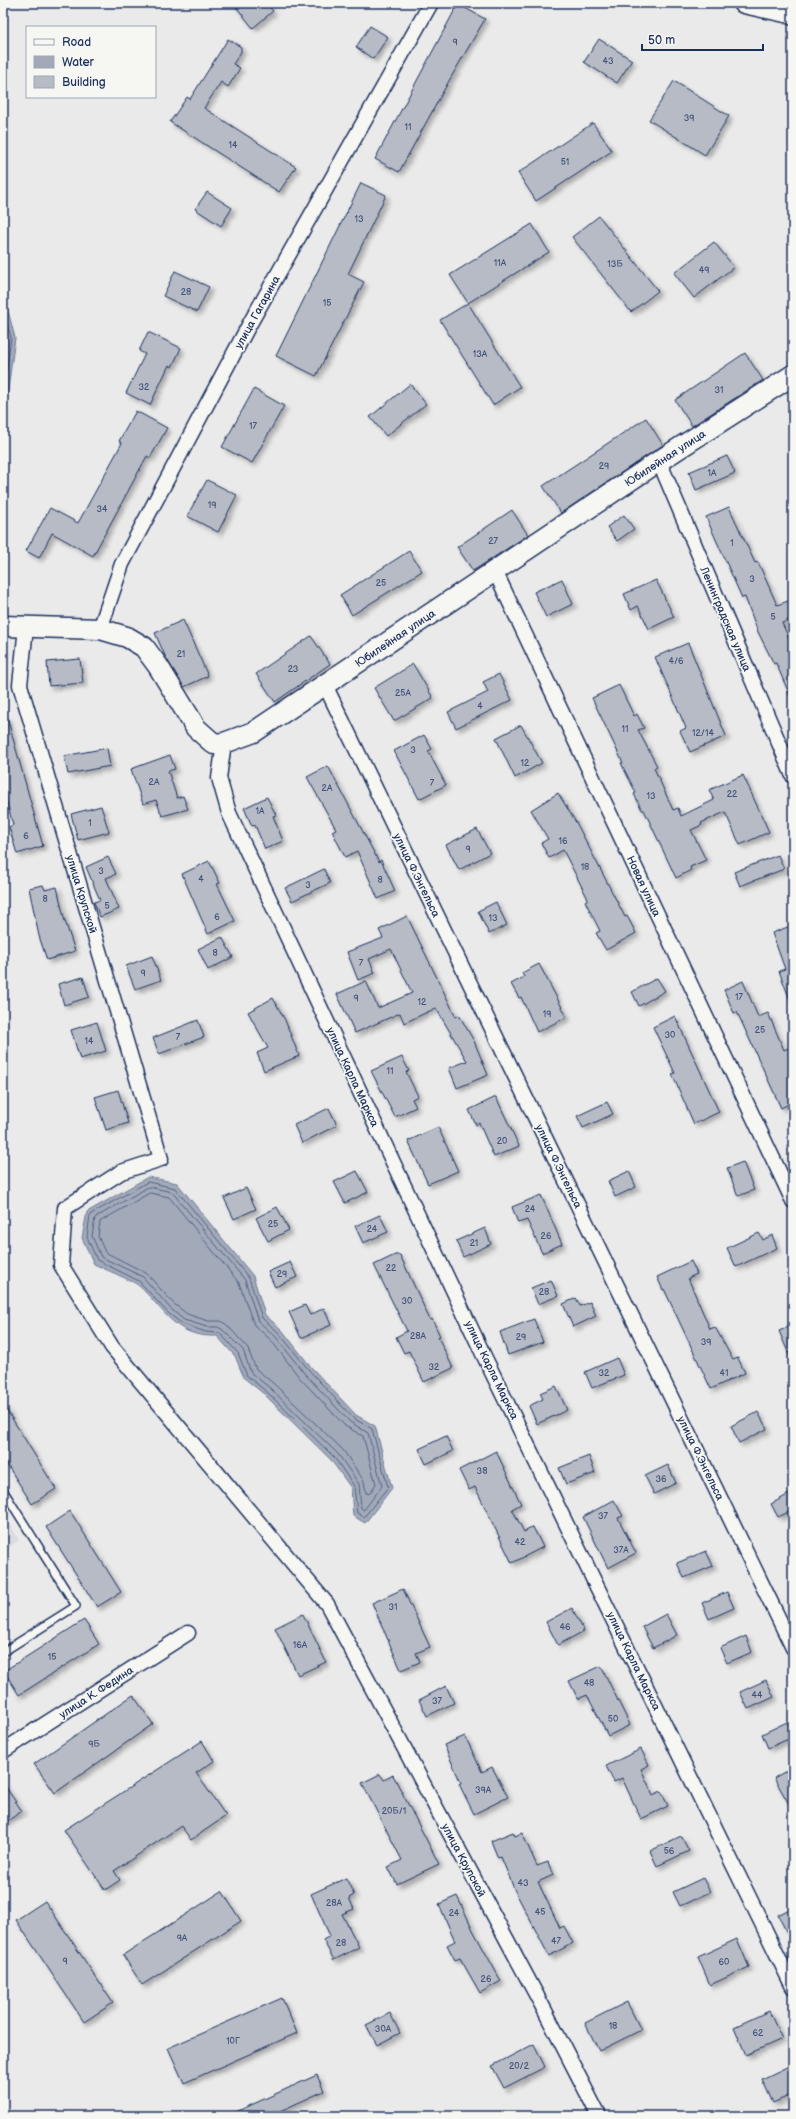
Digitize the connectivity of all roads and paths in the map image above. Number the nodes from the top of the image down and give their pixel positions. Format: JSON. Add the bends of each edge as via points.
{"nodes":[{"id":1,"x":431,"y":3,"type":"edge"},
{"id":2,"x":744,"y":3,"type":"edge"},
{"id":3,"x":793,"y":15,"type":"edge"},
{"id":4,"x":793,"y":375,"type":"edge"},
{"id":5,"x":659,"y":461,"type":"junction"},
{"id":6,"x":495,"y":571,"type":"junction"},
{"id":7,"x":3,"y":626,"type":"edge"},
{"id":8,"x":26,"y":627,"type":"junction"},
{"id":9,"x":100,"y":629,"type":"junction"},
{"id":10,"x":325,"y":685,"type":"junction"},
{"id":11,"x":224,"y":743,"type":"junction"},
{"id":12,"x":793,"y":776,"type":"edge"},
{"id":13,"x":793,"y":1201,"type":"edge"},
{"id":14,"x":3,"y":1490,"type":"edge"},
{"id":15,"x":188,"y":1633,"type":"dead end"},
{"id":16,"x":793,"y":1648,"type":"edge"},
{"id":17,"x":3,"y":1652,"type":"edge"},
{"id":18,"x":3,"y":1751,"type":"edge"},
{"id":19,"x":793,"y":1987,"type":"edge"},
{"id":20,"x":599,"y":2116,"type":"edge"}],
"edges":[{"from":1,"to":9,"type":"street","name":"улица Гагарина","via":[[249,325],[122,564]]},
{"from":2,"to":3,"type":"street"},
{"from":4,"to":5,"type":"street","name":"Юбилейная улица"},
{"from":5,"to":6,"type":"street","name":"Юбилейная улица"},
{"from":5,"to":12,"type":"street","name":"Ленинградская улица"},
{"from":6,"to":10,"type":"street","name":"Юбилейная улица"},
{"from":6,"to":13,"type":"street","name":"Новая улица"},
{"from":7,"to":8,"type":"street"},
{"from":8,"to":9,"type":"street"},
{"from":8,"to":20,"type":"street","name":"улица Крупской","via":[[20,685],[161,1159],[121,1172],[65,1208],[61,1266],[112,1347],[327,1604]]},
{"from":9,"to":11,"type":"street","via":[[126,637],[144,647],[196,728],[214,744]]},
{"from":10,"to":11,"type":"street","name":"Юбилейная улица","via":[[254,732]]},
{"from":10,"to":16,"type":"street","name":"улица Ф.Энгельса"},
{"from":11,"to":19,"type":"street","name":"улица Карла Маркса","via":[[219,778],[229,813],[484,1356]]},
{"from":14,"to":17,"type":"lane","via":[[76,1606]]},
{"from":15,"to":18,"type":"street","name":"улица К. Федина"}]}
